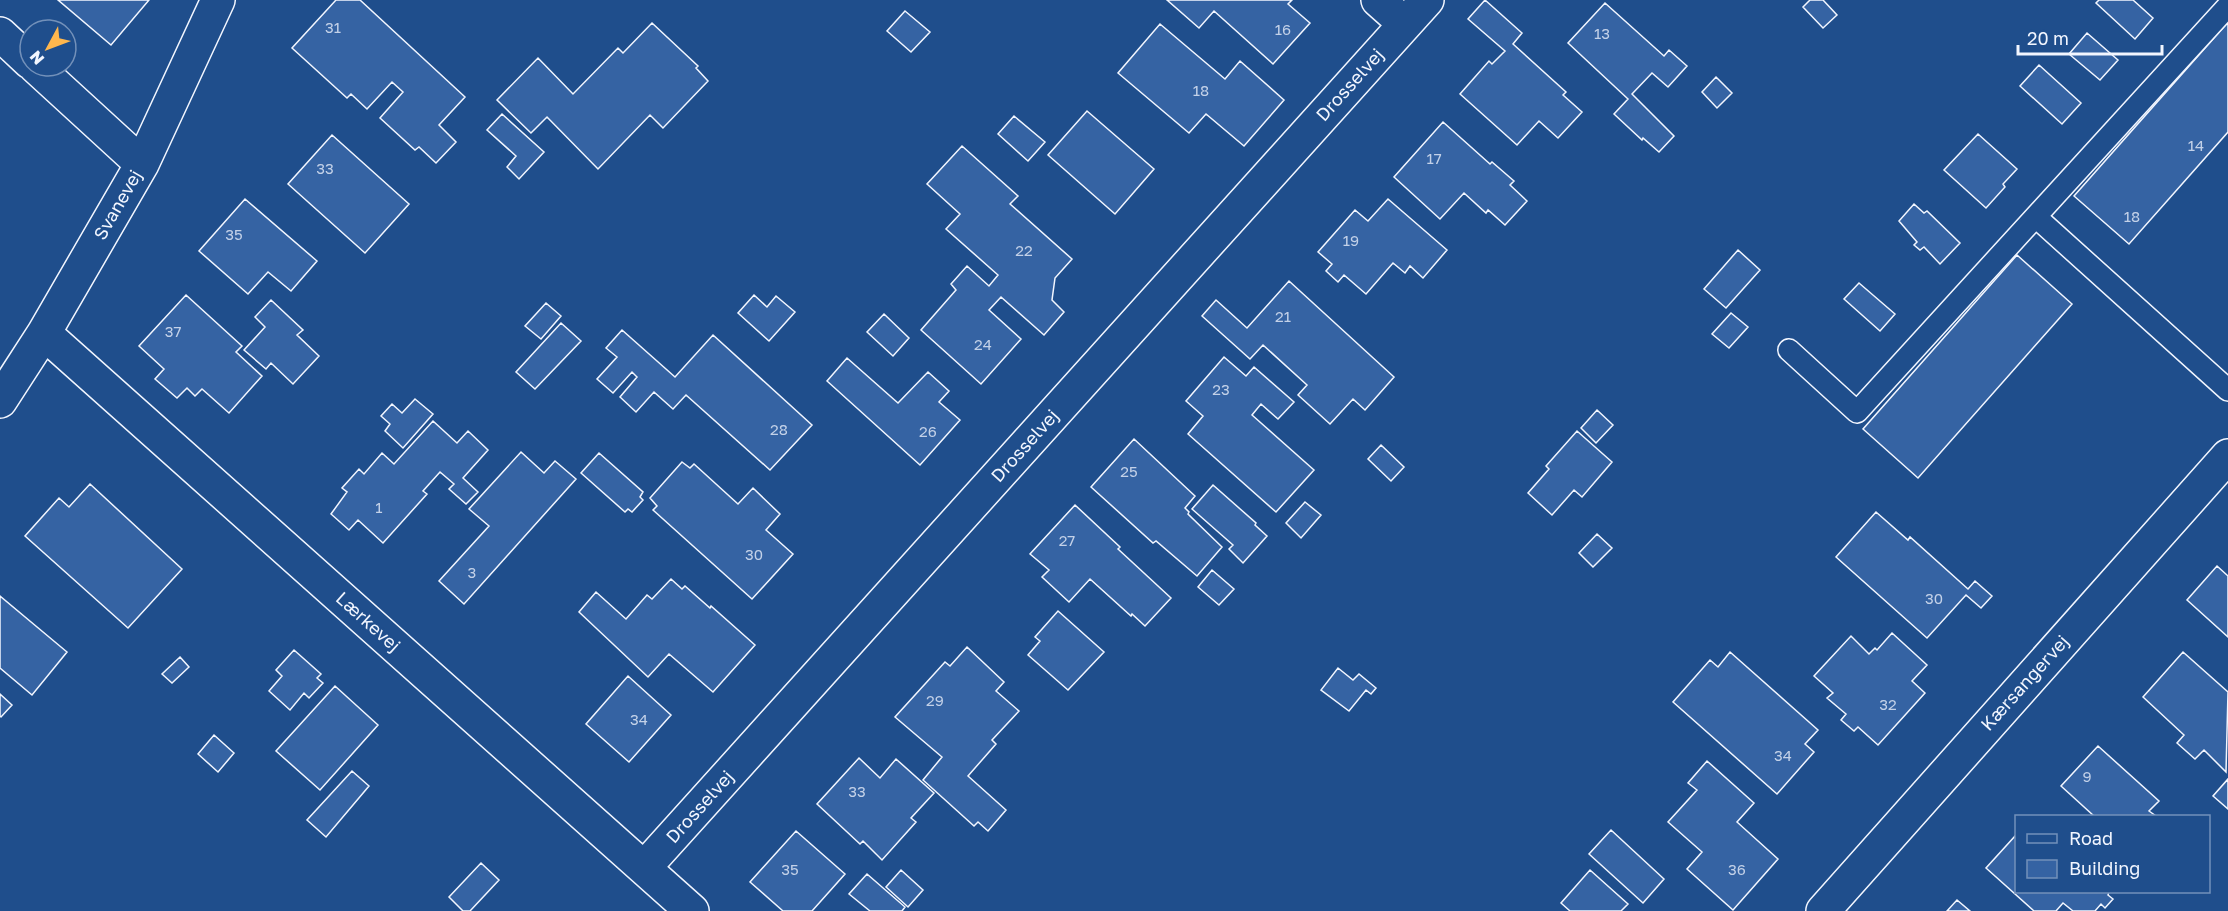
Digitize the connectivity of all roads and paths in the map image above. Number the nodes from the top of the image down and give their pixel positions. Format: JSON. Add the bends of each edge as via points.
{"nodes":[{"id":1,"x":218,"y":0,"type":"edge"},
{"id":2,"x":1378,"y":0,"type":"edge"},
{"id":3,"x":2228,"y":6,"type":"edge"},
{"id":4,"x":1416,"y":12,"type":"edge"},
{"id":5,"x":0,"y":34,"type":"edge"},
{"id":6,"x":18,"y":51,"type":"edge"},
{"id":7,"x":47,"y":78,"type":"edge"},
{"id":8,"x":142,"y":164,"type":"junction"},
{"id":9,"x":2036,"y":217,"type":"junction"},
{"id":10,"x":44,"y":333,"type":"junction"},
{"id":11,"x":1789,"y":350,"type":"dead end"},
{"id":12,"x":2228,"y":390,"type":"edge"},
{"id":13,"x":0,"y":401,"type":"edge"},
{"id":14,"x":2228,"y":456,"type":"edge"},
{"id":15,"x":644,"y":868,"type":"junction"},
{"id":16,"x":692,"y":911,"type":"edge"},
{"id":17,"x":1822,"y":911,"type":"edge"}],
"edges":[{"from":1,"to":8,"type":"street","name":"Svanevej"},
{"from":2,"to":4,"type":"street","name":"Drosselvej"},
{"from":3,"to":9,"type":"lane"},
{"from":4,"to":15,"type":"street","name":"Drosselvej"},
{"from":5,"to":6,"type":"street"},
{"from":7,"to":8,"type":"street"},
{"from":8,"to":10,"type":"street","name":"Svanevej"},
{"from":9,"to":11,"type":"lane","via":[[1857,412]]},
{"from":9,"to":12,"type":"lane"},
{"from":10,"to":13,"type":"street","name":"Svanevej"},
{"from":10,"to":15,"type":"street","name":"Lærkevej"},
{"from":14,"to":17,"type":"street","name":"Kærsangervej"},
{"from":15,"to":16,"type":"street","name":"Lærkevej"}]}
